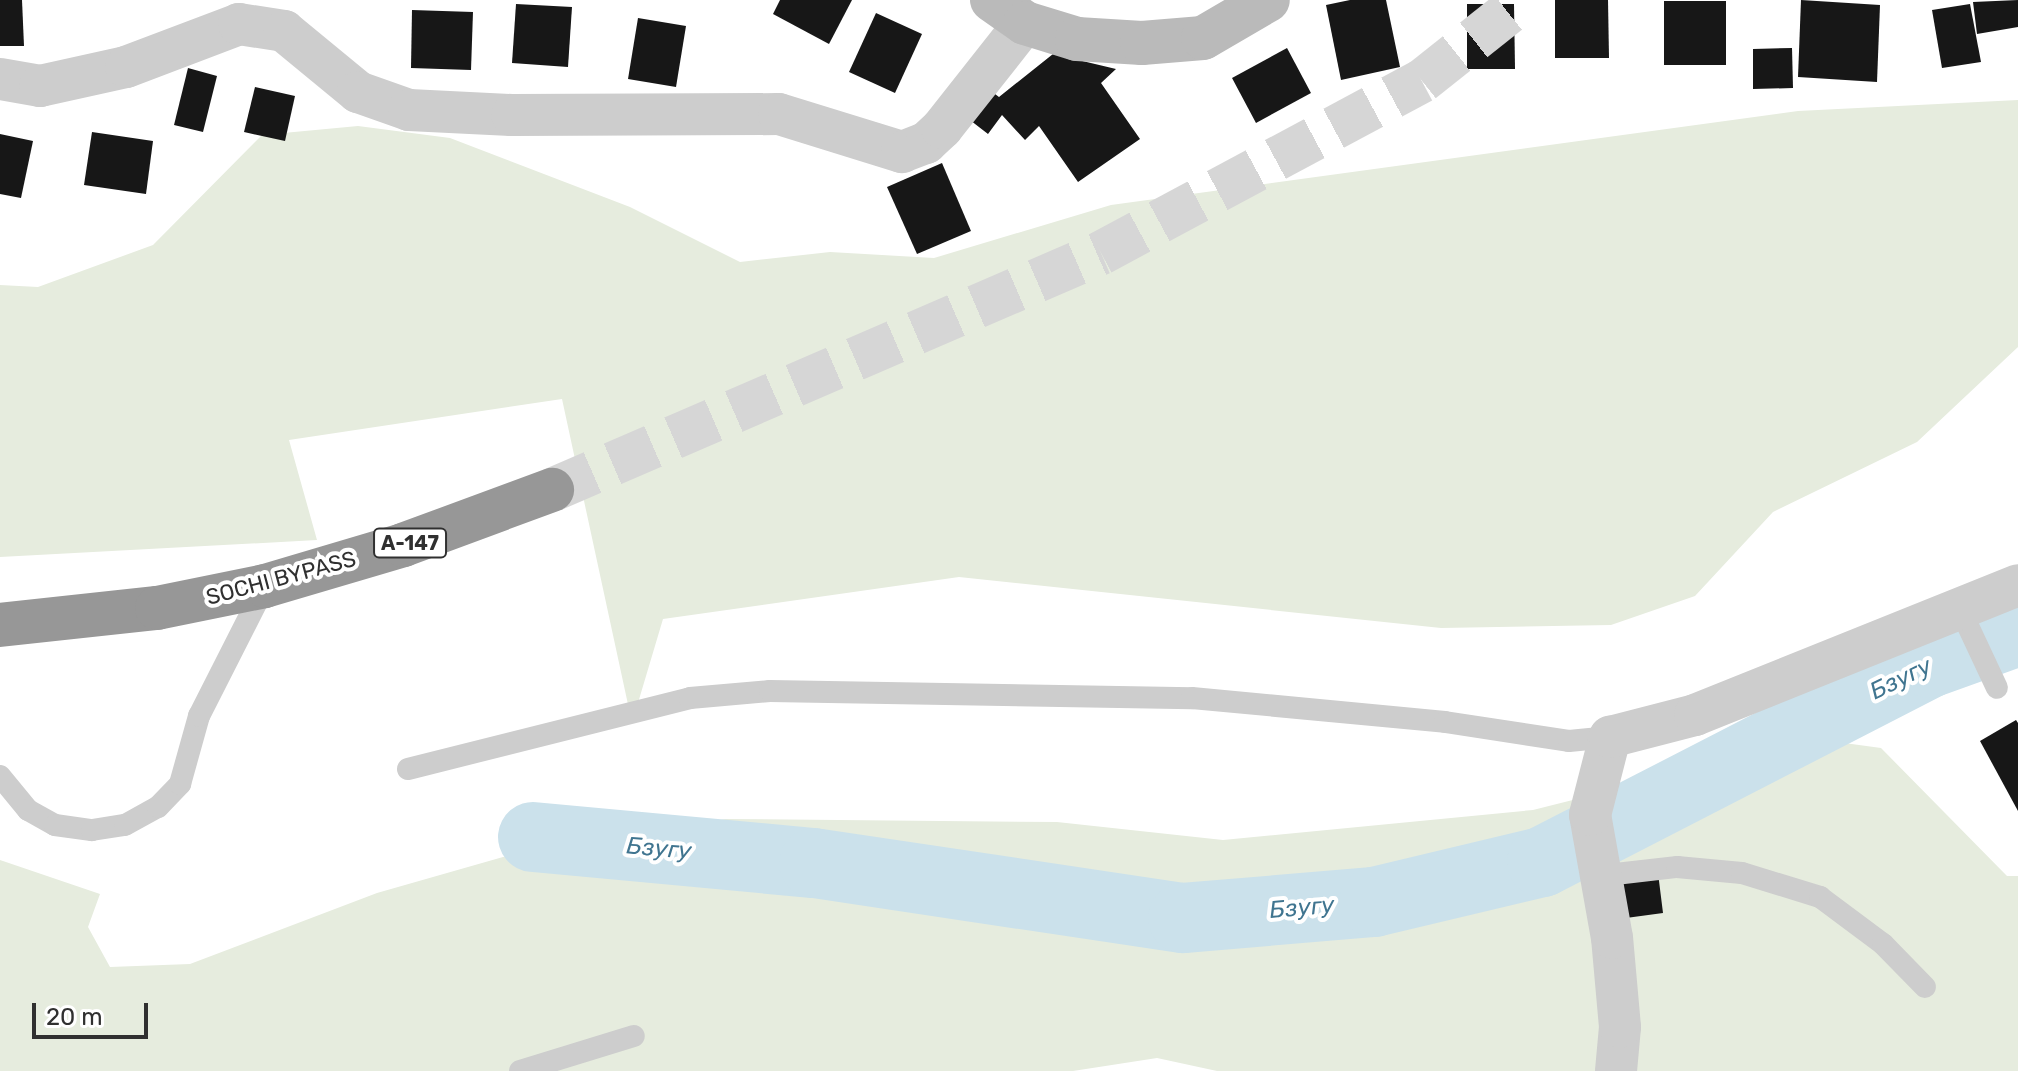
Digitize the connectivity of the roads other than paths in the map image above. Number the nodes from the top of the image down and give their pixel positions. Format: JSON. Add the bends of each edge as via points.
{"nodes":[{"id":1,"x":1268,"y":0,"type":"edge"},
{"id":2,"x":1008,"y":11,"type":"edge"},
{"id":3,"x":0,"y":79,"type":"edge"},
{"id":4,"x":552,"y":490,"type":"tunnel mouth"},
{"id":5,"x":2018,"y":585,"type":"edge"},
{"id":6,"x":265,"y":586,"type":"junction"},
{"id":7,"x":1963,"y":618,"type":"junction"},
{"id":8,"x":0,"y":625,"type":"edge"},
{"id":9,"x":1992,"y":678,"type":"dead end"},
{"id":10,"x":1610,"y":737,"type":"junction"},
{"id":11,"x":408,"y":769,"type":"dead end"},
{"id":12,"x":0,"y":776,"type":"edge"},
{"id":13,"x":1598,"y":872,"type":"junction"},
{"id":14,"x":1925,"y":987,"type":"dead end"},
{"id":15,"x":634,"y":1036,"type":"dead end"},
{"id":16,"x":520,"y":1071,"type":"edge"},
{"id":17,"x":1616,"y":1071,"type":"edge"}],
"edges":[{"from":1,"to":2,"type":"street","via":[[1203,38],[1142,43],[1077,39]]},
{"from":2,"to":3,"type":"street","via":[[942,128],[926,143],[902,152],[779,114],[409,110],[358,92],[284,31],[239,24],[126,67],[40,86]]},
{"from":4,"to":6,"type":"highway","name":"SOCHI BYPASS","number":"А-147","via":[[403,545]]},
{"from":5,"to":7,"type":"street"},
{"from":6,"to":8,"type":"highway","name":"SOCHI BYPASS","number":"А-147","via":[[157,608]]},
{"from":6,"to":12,"type":"lane","via":[[199,716],[180,784],[158,807],[125,825],[92,830],[55,825],[28,810]]},
{"from":7,"to":9,"type":"lane"},
{"from":7,"to":10,"type":"street","via":[[1695,715]]},
{"from":10,"to":11,"type":"lane","via":[[1569,741],[1445,722],[1192,698],[770,691],[690,698]]},
{"from":10,"to":13,"type":"street","via":[[1590,815]]},
{"from":13,"to":14,"type":"lane","via":[[1690,868],[1742,873],[1820,897],[1883,944]]},
{"from":13,"to":17,"type":"street","via":[[1612,938],[1620,1027]]},
{"from":15,"to":16,"type":"lane"}]}
